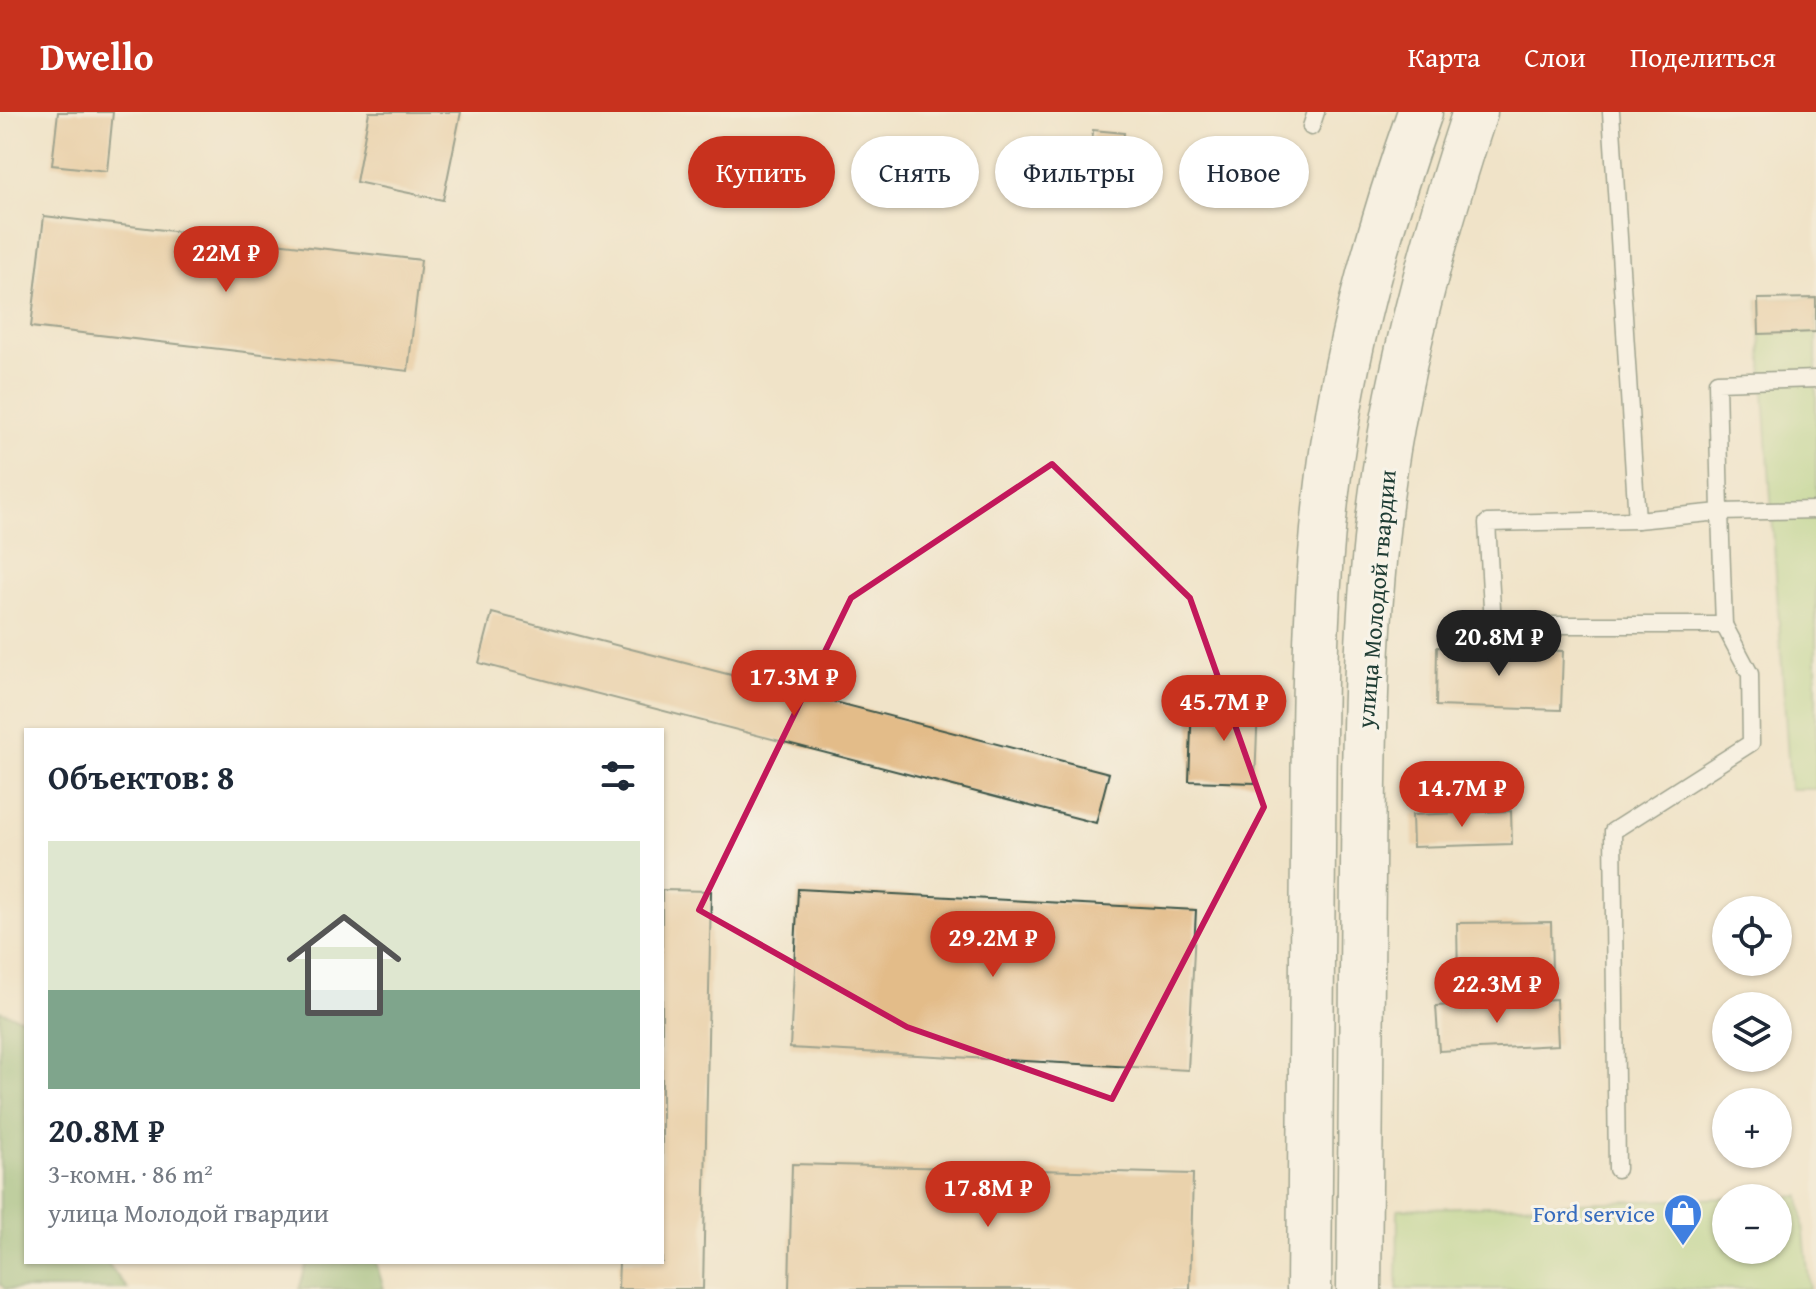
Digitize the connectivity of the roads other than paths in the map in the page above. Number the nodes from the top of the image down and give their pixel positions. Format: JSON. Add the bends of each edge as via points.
{"nodes":[{"id":1,"x":1420,"y":112,"type":"edge"},
{"id":2,"x":1475,"y":112,"type":"edge"},
{"id":3,"x":1611,"y":112,"type":"edge"},
{"id":4,"x":1816,"y":379,"type":"edge"},
{"id":5,"x":1816,"y":510,"type":"edge"},
{"id":6,"x":1720,"y":512,"type":"junction"},
{"id":7,"x":1637,"y":520,"type":"junction"},
{"id":8,"x":1724,"y":625,"type":"junction"},
{"id":9,"x":1617,"y":1169,"type":"dead end"},
{"id":10,"x":1309,"y":1289,"type":"edge"},
{"id":11,"x":1359,"y":1289,"type":"edge"}],
"edges":[{"from":1,"to":10,"type":"main road","via":[[1354,336],[1335,433],[1323,542],[1314,692]]},
{"from":2,"to":11,"type":"main road","name":"улица Молодой гвардии","via":[[1407,358],[1384,475],[1371,594],[1364,751]]},
{"from":3,"to":7,"type":"lane"},
{"from":4,"to":6,"type":"lane","via":[[1717,382]]},
{"from":5,"to":6,"type":"lane"},
{"from":6,"to":7,"type":"lane"},
{"from":6,"to":8,"type":"lane"},
{"from":7,"to":8,"type":"lane","via":[[1487,523],[1493,625]]},
{"from":8,"to":9,"type":"lane","via":[[1750,674],[1751,743],[1613,831]]}]}
